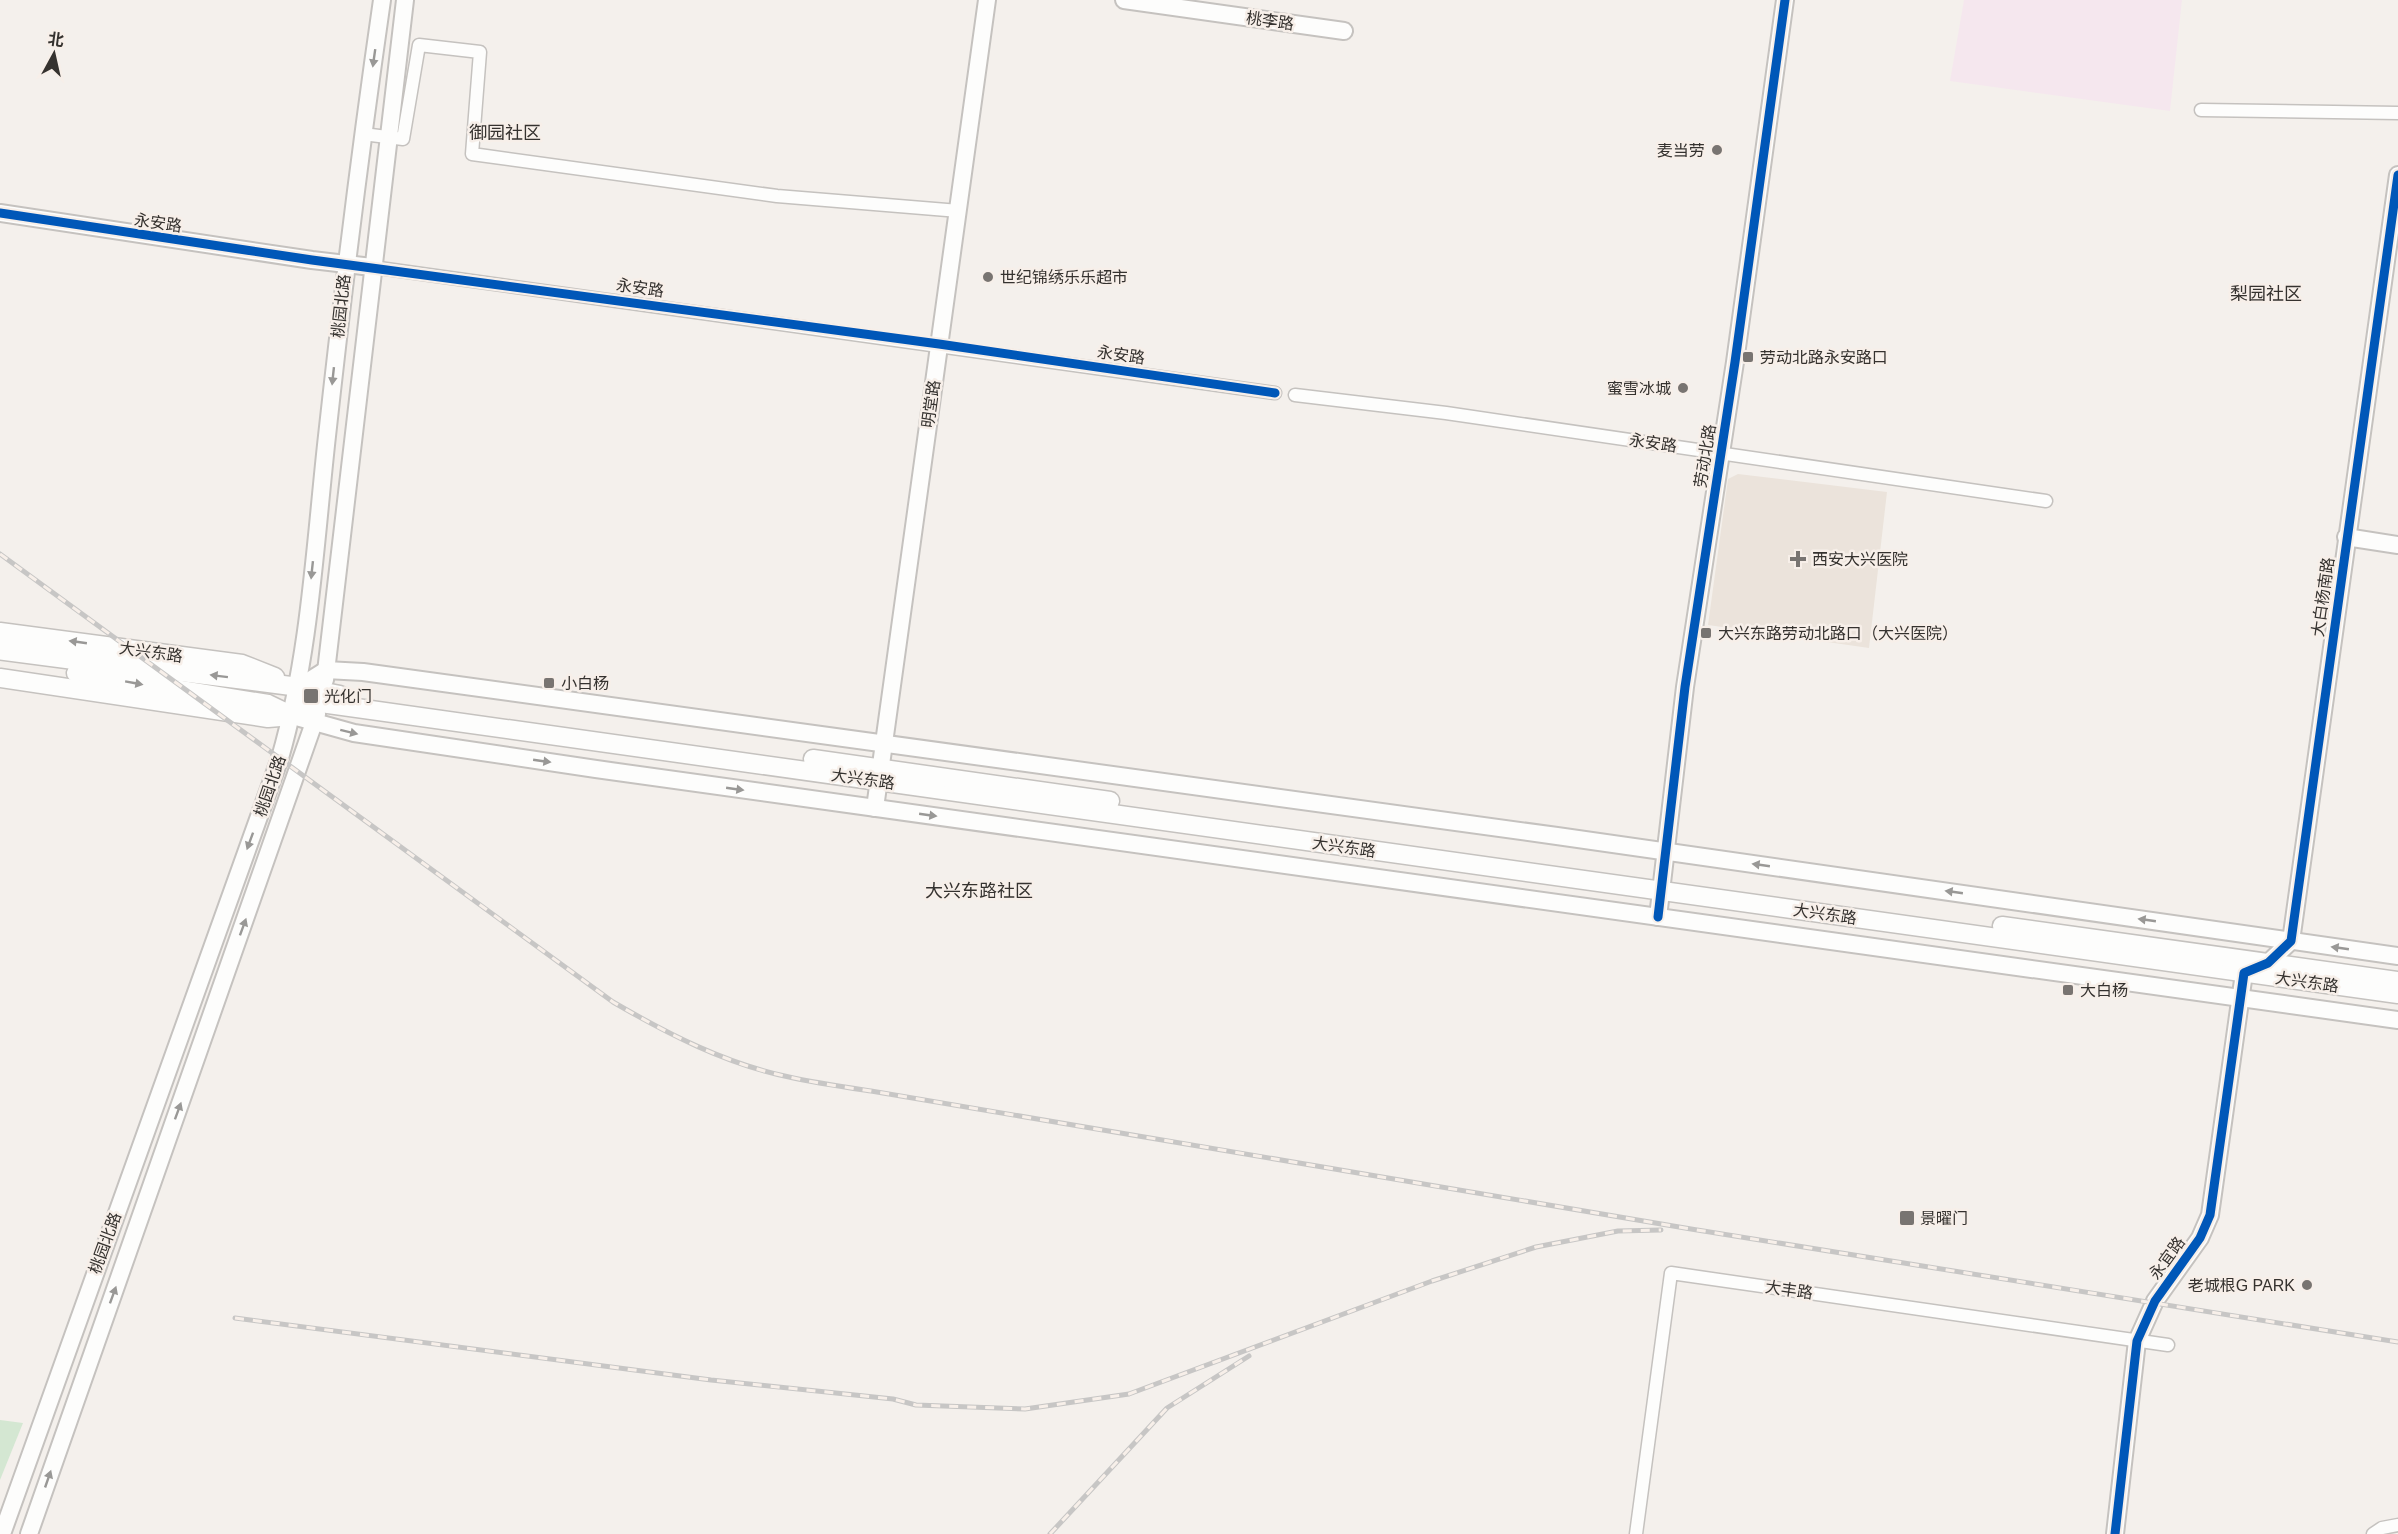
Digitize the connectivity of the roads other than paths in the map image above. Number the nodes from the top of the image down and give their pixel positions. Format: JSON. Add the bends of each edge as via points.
{"nodes":[{"id":1,"x":382,"y":0,"type":"edge"},
{"id":2,"x":405,"y":0,"type":"edge"},
{"id":3,"x":987,"y":0,"type":"edge"},
{"id":4,"x":1124,"y":0,"type":"edge"},
{"id":5,"x":1785,"y":0,"type":"edge"},
{"id":6,"x":1344,"y":31,"type":"dead end"},
{"id":7,"x":2201,"y":110,"type":"dead end"},
{"id":8,"x":2398,"y":114,"type":"edge"},
{"id":9,"x":363,"y":134,"type":"junction"},
{"id":10,"x":387,"y":136,"type":"junction"},
{"id":11,"x":2398,"y":175,"type":"edge"},
{"id":12,"x":959,"y":211,"type":"junction"},
{"id":13,"x":0,"y":213,"type":"edge"},
{"id":14,"x":346,"y":265,"type":"junction"},
{"id":15,"x":372,"y":267,"type":"junction"},
{"id":16,"x":939,"y":344,"type":"junction"},
{"id":17,"x":1275,"y":393,"type":"dead end"},
{"id":18,"x":1295,"y":395,"type":"dead end"},
{"id":19,"x":1721,"y":453,"type":"junction"},
{"id":20,"x":2046,"y":501,"type":"dead end"},
{"id":21,"x":2346,"y":537,"type":"junction"},
{"id":22,"x":2398,"y":545,"type":"edge"},
{"id":23,"x":0,"y":632,"type":"edge"},
{"id":24,"x":5,"y":660,"type":"edge"},
{"id":25,"x":77,"y":666,"type":"junction"},
{"id":26,"x":326,"y":670,"type":"junction"},
{"id":27,"x":299,"y":687,"type":"junction"},
{"id":28,"x":322,"y":698,"type":"junction"},
{"id":29,"x":293,"y":716,"type":"junction"},
{"id":30,"x":314,"y":722,"type":"junction"},
{"id":31,"x":883,"y":744,"type":"junction"},
{"id":32,"x":879,"y":775,"type":"junction"},
{"id":33,"x":875,"y":808,"type":"junction"},
{"id":34,"x":1666,"y":851,"type":"junction"},
{"id":35,"x":1662,"y":886,"type":"junction"},
{"id":36,"x":1658,"y":916,"type":"junction"},
{"id":37,"x":2291,"y":941,"type":"junction"},
{"id":38,"x":2398,"y":956,"type":"edge"},
{"id":39,"x":2268,"y":963,"type":"junction"},
{"id":40,"x":2244,"y":973,"type":"junction"},
{"id":41,"x":2398,"y":981,"type":"edge"},
{"id":42,"x":2398,"y":994,"type":"edge"},
{"id":43,"x":2239,"y":998,"type":"junction"},
{"id":44,"x":2398,"y":1020,"type":"edge"},
{"id":45,"x":2137,"y":1341,"type":"junction"},
{"id":46,"x":2168,"y":1345,"type":"dead end"},
{"id":47,"x":2398,"y":1525,"type":"edge"},
{"id":48,"x":2,"y":1534,"type":"edge"},
{"id":49,"x":29,"y":1534,"type":"edge"},
{"id":50,"x":1636,"y":1534,"type":"edge"},
{"id":51,"x":2115,"y":1534,"type":"edge"},
{"id":52,"x":2373,"y":1534,"type":"edge"}],
"edges":[{"from":1,"to":9,"type":"main road","name":"桃园北路","one_way":true},
{"from":2,"to":10,"type":"main road","name":"桃园北路"},
{"from":3,"to":12,"type":"main road","name":"明堂路"},
{"from":4,"to":6,"type":"main road","name":"桃李路"},
{"from":5,"to":19,"type":"main road","name":"劳动北路"},
{"from":7,"to":8,"type":"street"},
{"from":9,"to":10,"type":"street"},
{"from":9,"to":14,"type":"main road","name":"桃园北路"},
{"from":10,"to":12,"type":"street","via":[[403,139],[419,45],[480,52],[472,154],[777,196]]},
{"from":10,"to":15,"type":"main road","name":"桃园北路"},
{"from":11,"to":21,"type":"main road","name":"大白杨南路"},
{"from":12,"to":16,"type":"main road","name":"明堂路"},
{"from":13,"to":14,"type":"main road","name":"永安路"},
{"from":14,"to":15,"type":"main road","name":"永安路"},
{"from":14,"to":27,"type":"main road","name":"桃园北路","one_way":true},
{"from":15,"to":16,"type":"street","name":"永安路"},
{"from":15,"to":26,"type":"main road","name":"桃园北路"},
{"from":16,"to":17,"type":"street","name":"永安路"},
{"from":16,"to":31,"type":"main road","name":"明堂路"},
{"from":18,"to":19,"type":"street","name":"永安路"},
{"from":19,"to":20,"type":"street","name":"永安路"},
{"from":19,"to":34,"type":"main road","name":"劳动北路","via":[[1685,687]]},
{"from":21,"to":22,"type":"main road"},
{"from":21,"to":37,"type":"main road","name":"大白杨南路"},
{"from":27,"to":23,"type":"main road","name":"大兴东路","one_way":true,"via":[[243,664]]},
{"from":24,"to":25,"type":"highway"},
{"from":24,"to":29,"type":"main road","via":[[268,718]]},
{"from":27,"to":25,"type":"main road","name":"大兴东路","one_way":true},
{"from":25,"to":29,"type":"main road","name":"大兴东路","one_way":true,"via":[[268,704]]},
{"from":26,"to":27,"type":"main road"},
{"from":26,"to":28,"type":"main road","name":"桃园北路"},
{"from":26,"to":31,"type":"main road"},
{"from":27,"to":28,"type":"main road","name":"大兴东路"},
{"from":27,"to":29,"type":"main road","name":"桃园北路"},
{"from":28,"to":29,"type":"main road"},
{"from":28,"to":30,"type":"main road","name":"桃园北路"},
{"from":28,"to":32,"type":"main road","name":"大兴东路"},
{"from":29,"to":30,"type":"main road"},
{"from":29,"to":48,"type":"main road","name":"桃园北路","one_way":true},
{"from":30,"to":33,"type":"main road","one_way":true,"via":[[354,734]]},
{"from":49,"to":30,"type":"main road","name":"桃园北路","one_way":true},
{"from":31,"to":32,"type":"main road","name":"明堂路"},
{"from":31,"to":34,"type":"main road"},
{"from":32,"to":33,"type":"main road","name":"明堂路"},
{"from":32,"to":35,"type":"main road","name":"大兴东路"},
{"from":33,"to":36,"type":"main road","one_way":true},
{"from":34,"to":35,"type":"main road","name":"劳动北路"},
{"from":37,"to":34,"type":"main road","one_way":true},
{"from":35,"to":36,"type":"main road","name":"劳动北路"},
{"from":35,"to":39,"type":"main road","name":"大兴东路"},
{"from":35,"to":40,"type":"main road","name":"大兴东路"},
{"from":36,"to":43,"type":"main road"},
{"from":38,"to":37,"type":"main road","one_way":true},
{"from":37,"to":39,"type":"main road"},
{"from":39,"to":40,"type":"main road"},
{"from":39,"to":41,"type":"main road","name":"大兴东路"},
{"from":40,"to":42,"type":"main road","name":"大兴东路"},
{"from":40,"to":43,"type":"main road"},
{"from":43,"to":44,"type":"main road"},
{"from":43,"to":45,"type":"main road","name":"永宜路","via":[[2210,1215],[2200,1238],[2155,1301]]},
{"from":45,"to":46,"type":"street","name":"大丰路"},
{"from":45,"to":50,"type":"street","name":"大丰路","via":[[1671,1273]]},
{"from":45,"to":51,"type":"main road","name":"永宜路"},
{"from":47,"to":52,"type":"street"}]}
